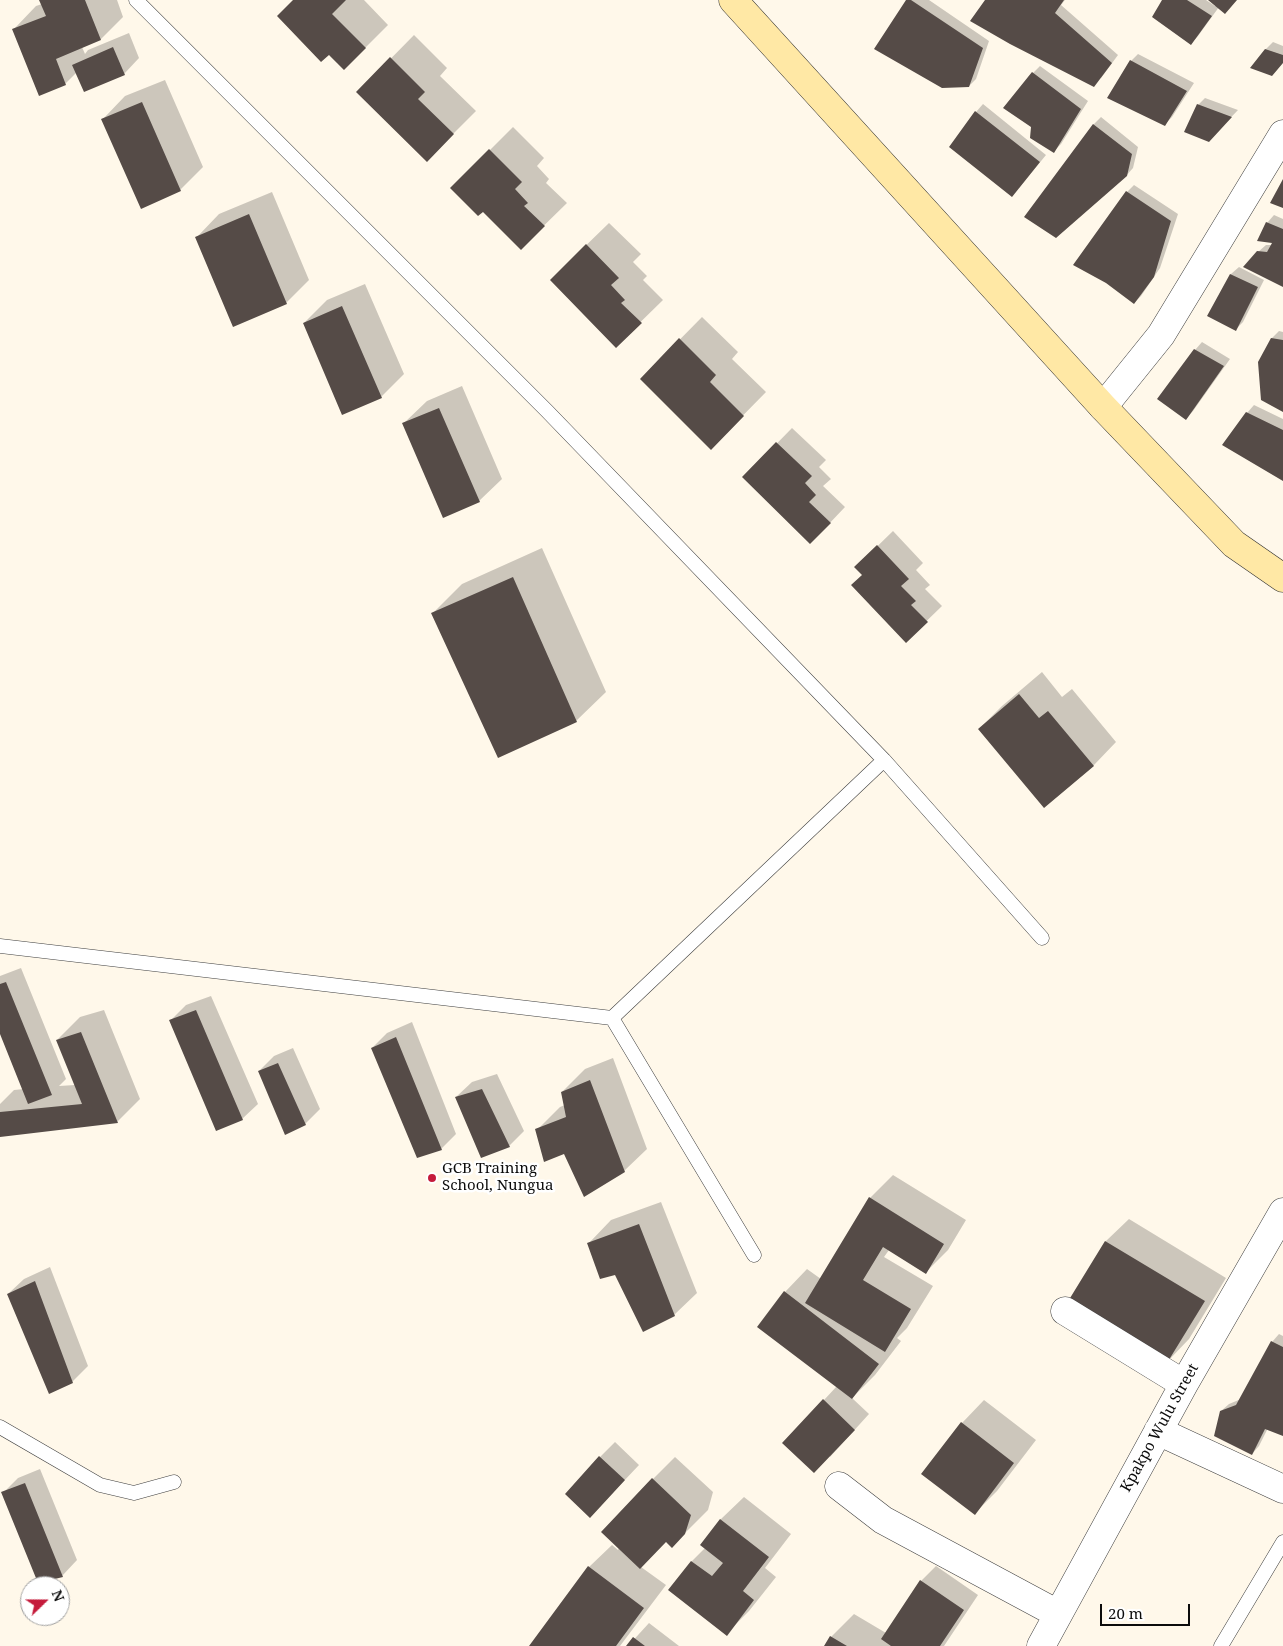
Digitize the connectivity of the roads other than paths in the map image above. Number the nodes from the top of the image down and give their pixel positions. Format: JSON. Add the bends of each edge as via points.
{"nodes":[{"id":1,"x":136,"y":0,"type":"edge"},
{"id":2,"x":733,"y":0,"type":"edge"},
{"id":3,"x":1283,"y":134,"type":"edge"},
{"id":4,"x":1103,"y":407,"type":"junction"},
{"id":5,"x":1283,"y":578,"type":"edge"},
{"id":6,"x":884,"y":760,"type":"junction"},
{"id":7,"x":1042,"y":938,"type":"dead end"},
{"id":8,"x":0,"y":946,"type":"edge"},
{"id":9,"x":612,"y":1018,"type":"junction"},
{"id":10,"x":1281,"y":1222,"type":"edge"},
{"id":11,"x":754,"y":1255,"type":"dead end"},
{"id":12,"x":1065,"y":1311,"type":"dead end"},
{"id":13,"x":1184,"y":1384,"type":"junction"},
{"id":14,"x":0,"y":1427,"type":"edge"},
{"id":15,"x":1158,"y":1431,"type":"junction"},
{"id":16,"x":174,"y":1482,"type":"dead end"},
{"id":17,"x":838,"y":1486,"type":"dead end"},
{"id":18,"x":1283,"y":1489,"type":"edge"},
{"id":19,"x":1283,"y":1542,"type":"edge"},
{"id":20,"x":1058,"y":1614,"type":"junction"},
{"id":21,"x":1041,"y":1646,"type":"edge"},
{"id":22,"x":1221,"y":1646,"type":"edge"}],
"edges":[{"from":1,"to":6,"type":"lane","via":[[548,412]]},
{"from":2,"to":4,"type":"street"},
{"from":3,"to":4,"type":"street","via":[[1162,335]]},
{"from":4,"to":5,"type":"street","via":[[1234,544]]},
{"from":6,"to":7,"type":"lane"},
{"from":6,"to":9,"type":"lane"},
{"from":8,"to":9,"type":"lane"},
{"from":9,"to":11,"type":"lane"},
{"from":10,"to":13,"type":"street","name":"Kpakpo Wulu Street"},
{"from":12,"to":13,"type":"street"},
{"from":13,"to":15,"type":"street","name":"Kpakpo Wulu Street"},
{"from":14,"to":16,"type":"lane","via":[[100,1485],[134,1493]]},
{"from":15,"to":18,"type":"street"},
{"from":15,"to":20,"type":"street","name":"Kpakpo Wulu Street"},
{"from":17,"to":20,"type":"street","via":[[883,1520]]},
{"from":19,"to":22,"type":"lane"},
{"from":20,"to":21,"type":"street","name":"Kpakpo Wulu Street"}]}
